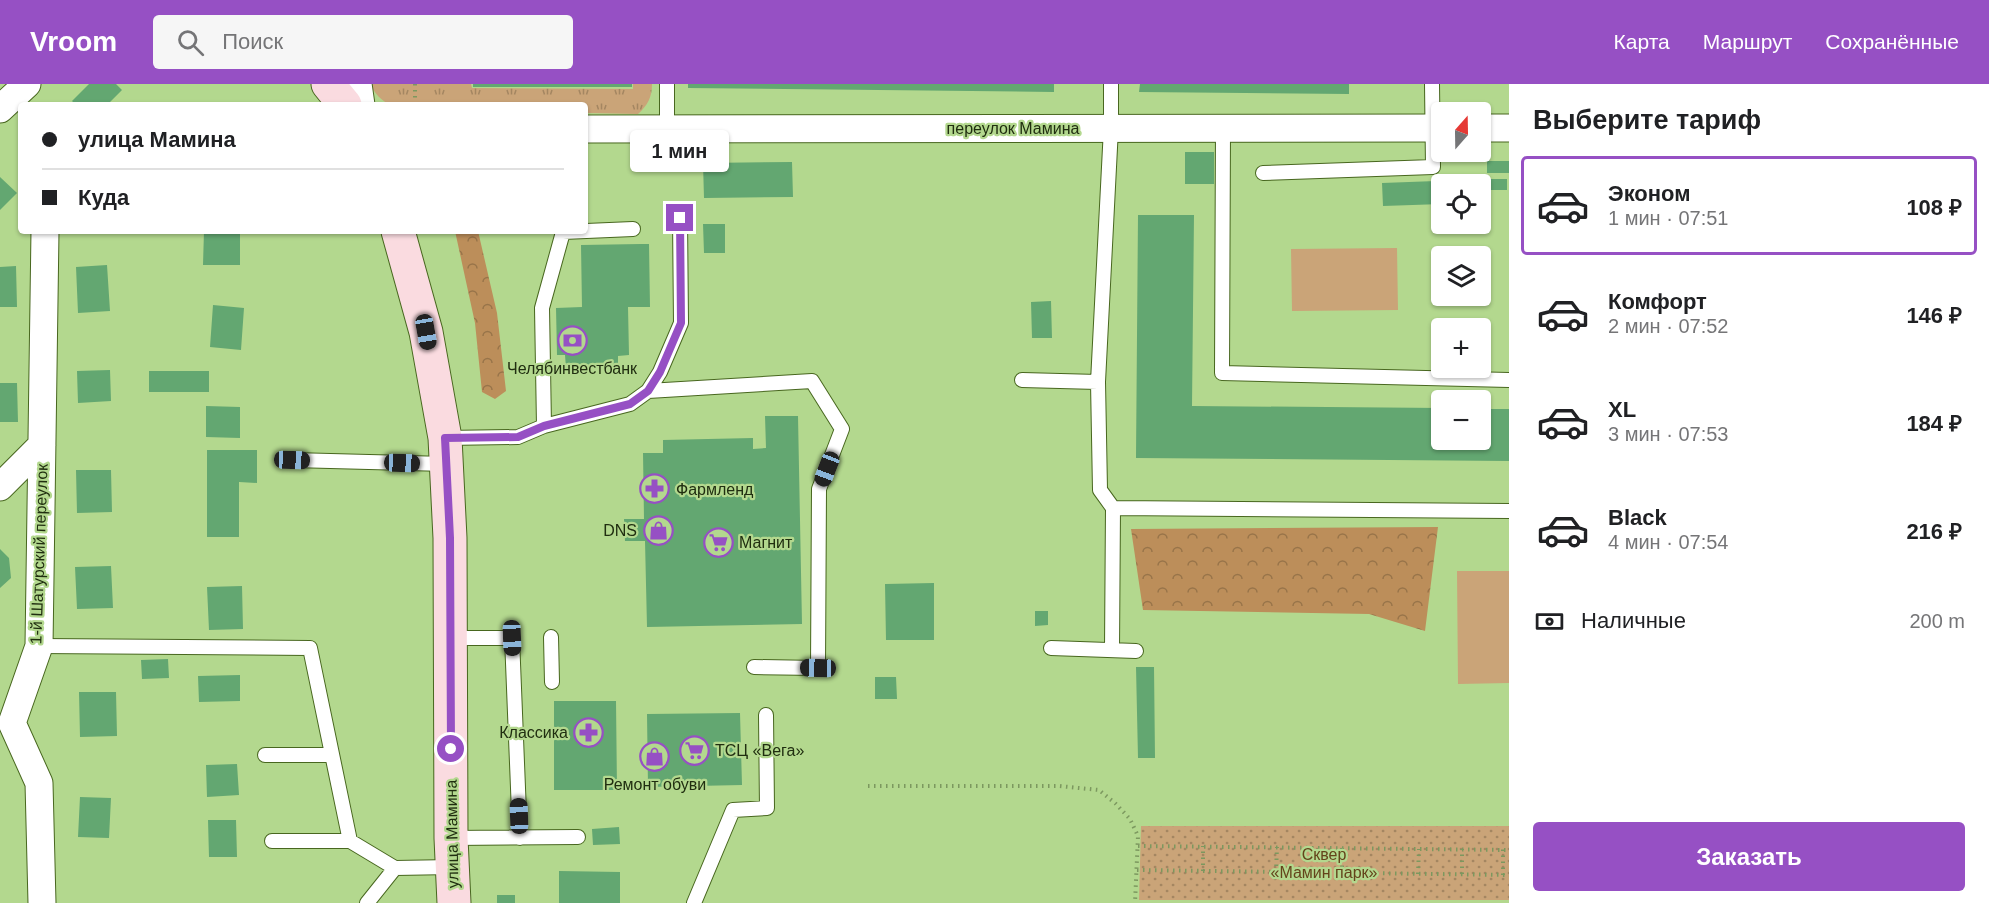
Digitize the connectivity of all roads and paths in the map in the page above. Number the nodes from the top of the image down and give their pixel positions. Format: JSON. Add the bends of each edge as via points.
{"nodes":[{"id":1,"x":328,"y":84,"type":"edge"},
{"id":2,"x":358,"y":84,"type":"edge"},
{"id":3,"x":415,"y":84,"type":"edge"},
{"id":4,"x":666,"y":84,"type":"edge"},
{"id":5,"x":1111,"y":84,"type":"edge"},
{"id":6,"x":1432,"y":84,"type":"edge"},
{"id":7,"x":343,"y":102,"type":"edge"},
{"id":8,"x":361,"y":102,"type":"edge"},
{"id":9,"x":415,"y":102,"type":"edge"},
{"id":10,"x":1434,"y":102,"type":"edge"},
{"id":11,"x":1111,"y":128,"type":"junction"},
{"id":12,"x":1431,"y":128,"type":"edge"},
{"id":13,"x":1491,"y":128,"type":"edge"},
{"id":14,"x":1509,"y":128,"type":"edge"},
{"id":15,"x":588,"y":129,"type":"edge"},
{"id":16,"x":667,"y":129,"type":"junction"},
{"id":17,"x":1223,"y":129,"type":"junction"},
{"id":18,"x":1434,"y":162,"type":"edge"},
{"id":19,"x":1263,"y":173,"type":"dead end"},
{"id":20,"x":680,"y":218,"type":"dead end"},
{"id":21,"x":633,"y":229,"type":"dead end"},
{"id":22,"x":588,"y":231,"type":"edge"},
{"id":23,"x":45,"y":234,"type":"edge"},
{"id":24,"x":399,"y":234,"type":"edge"},
{"id":25,"x":562,"y":234,"type":"edge"},
{"id":26,"x":1022,"y":380,"type":"dead end"},
{"id":27,"x":1509,"y":380,"type":"edge"},
{"id":28,"x":1098,"y":382,"type":"junction"},
{"id":29,"x":648,"y":391,"type":"junction"},
{"id":30,"x":544,"y":426,"type":"junction"},
{"id":31,"x":42,"y":445,"type":"junction"},
{"id":32,"x":446,"y":451,"type":"junction"},
{"id":33,"x":292,"y":460,"type":"dead end"},
{"id":34,"x":0,"y":487,"type":"edge"},
{"id":35,"x":1113,"y":508,"type":"junction"},
{"id":36,"x":1509,"y":511,"type":"edge"},
{"id":37,"x":450,"y":638,"type":"junction"},
{"id":38,"x":551,"y":638,"type":"dead end"},
{"id":39,"x":39,"y":646,"type":"junction"},
{"id":40,"x":1051,"y":648,"type":"dead end"},
{"id":41,"x":1113,"y":649,"type":"junction"},
{"id":42,"x":1136,"y":651,"type":"dead end"},
{"id":43,"x":754,"y":667,"type":"dead end"},
{"id":44,"x":552,"y":682,"type":"dead end"},
{"id":45,"x":766,"y":715,"type":"dead end"},
{"id":46,"x":6,"y":726,"type":"edge"},
{"id":47,"x":265,"y":755,"type":"dead end"},
{"id":48,"x":333,"y":755,"type":"junction"},
{"id":49,"x":868,"y":786,"type":"dead end"},
{"id":50,"x":578,"y":837,"type":"dead end"},
{"id":51,"x":520,"y":838,"type":"junction"},
{"id":52,"x":272,"y":841,"type":"dead end"},
{"id":53,"x":350,"y":842,"type":"junction"},
{"id":54,"x":1138,"y":846,"type":"junction"},
{"id":55,"x":1203,"y":846,"type":"junction"},
{"id":56,"x":1277,"y":847,"type":"junction"},
{"id":57,"x":1342,"y":848,"type":"junction"},
{"id":58,"x":1419,"y":849,"type":"junction"},
{"id":59,"x":1462,"y":849,"type":"junction"},
{"id":60,"x":1506,"y":850,"type":"edge"},
{"id":61,"x":452,"y":853,"type":"junction"},
{"id":62,"x":395,"y":868,"type":"junction"},
{"id":63,"x":1137,"y":870,"type":"junction"},
{"id":64,"x":1203,"y":871,"type":"junction"},
{"id":65,"x":1276,"y":872,"type":"junction"},
{"id":66,"x":1342,"y":873,"type":"junction"},
{"id":67,"x":1418,"y":874,"type":"junction"},
{"id":68,"x":1462,"y":874,"type":"junction"},
{"id":69,"x":1503,"y":875,"type":"junction"},
{"id":70,"x":1509,"y":875,"type":"edge"},
{"id":71,"x":42,"y":903,"type":"edge"},
{"id":72,"x":367,"y":903,"type":"edge"},
{"id":73,"x":454,"y":903,"type":"edge"},
{"id":74,"x":694,"y":903,"type":"edge"},
{"id":75,"x":1135,"y":903,"type":"edge"}],
"edges":[{"from":1,"to":7,"type":"main road"},
{"from":2,"to":8,"type":"street"},
{"from":3,"to":9,"type":"path"},
{"from":4,"to":16,"type":"lane"},
{"from":5,"to":11,"type":"lane"},
{"from":6,"to":10,"type":"lane"},
{"from":11,"to":16,"type":"street","name":"переулок Мамина"},
{"from":11,"to":17,"type":"street","name":"переулок Мамина"},
{"from":11,"to":28,"type":"lane"},
{"from":12,"to":17,"type":"street","name":"переулок Мамина"},
{"from":13,"to":14,"type":"street"},
{"from":15,"to":16,"type":"street","name":"переулок Мамина"},
{"from":17,"to":27,"type":"lane","via":[[1222,373]]},
{"from":18,"to":19,"type":"lane","via":[[1433,167]]},
{"from":20,"to":29,"type":"lane","via":[[681,323]]},
{"from":21,"to":22,"type":"lane"},
{"from":23,"to":31,"type":"street","name":"1-й Шатурский переулок"},
{"from":24,"to":32,"type":"main road","name":"улица Мамина","via":[[426,332]]},
{"from":25,"to":30,"type":"lane","via":[[542,308]]},
{"from":26,"to":28,"type":"lane"},
{"from":28,"to":35,"type":"lane","via":[[1100,490]]},
{"from":29,"to":30,"type":"lane","via":[[630,404]]},
{"from":29,"to":43,"type":"lane","via":[[812,381],[842,429],[819,489],[818,668]]},
{"from":30,"to":32,"type":"lane","via":[[518,437]]},
{"from":31,"to":34,"type":"street"},
{"from":31,"to":39,"type":"street","name":"1-й Шатурский переулок"},
{"from":32,"to":33,"type":"lane"},
{"from":32,"to":37,"type":"main road","name":"улица Мамина"},
{"from":35,"to":36,"type":"lane"},
{"from":35,"to":41,"type":"lane"},
{"from":37,"to":51,"type":"lane","via":[[512,638]]},
{"from":37,"to":61,"type":"main road","name":"улица Мамина"},
{"from":38,"to":44,"type":"lane"},
{"from":39,"to":46,"type":"street","name":"1-й Шатурский переулок"},
{"from":39,"to":48,"type":"lane","via":[[310,648]]},
{"from":40,"to":41,"type":"lane"},
{"from":41,"to":42,"type":"lane"},
{"from":45,"to":74,"type":"lane","via":[[767,808],[733,810]]},
{"from":46,"to":71,"type":"street","name":"1-й Шатурский переулок","via":[[39,783]]},
{"from":47,"to":48,"type":"lane"},
{"from":48,"to":53,"type":"lane"},
{"from":49,"to":54,"type":"path","via":[[1059,786],[1099,790],[1130,819]]},
{"from":50,"to":51,"type":"lane"},
{"from":51,"to":61,"type":"lane"},
{"from":52,"to":53,"type":"lane"},
{"from":53,"to":62,"type":"lane"},
{"from":54,"to":55,"type":"path"},
{"from":54,"to":63,"type":"path"},
{"from":55,"to":56,"type":"path"},
{"from":55,"to":64,"type":"path"},
{"from":56,"to":57,"type":"path"},
{"from":56,"to":65,"type":"path"},
{"from":57,"to":58,"type":"path"},
{"from":57,"to":66,"type":"path"},
{"from":58,"to":59,"type":"path"},
{"from":58,"to":67,"type":"path"},
{"from":59,"to":60,"type":"path"},
{"from":59,"to":68,"type":"path"},
{"from":60,"to":69,"type":"path"},
{"from":61,"to":62,"type":"lane"},
{"from":61,"to":73,"type":"main road","name":"улица Мамина"},
{"from":62,"to":72,"type":"lane"},
{"from":63,"to":64,"type":"path"},
{"from":63,"to":75,"type":"path"},
{"from":64,"to":65,"type":"path"},
{"from":65,"to":66,"type":"path"},
{"from":66,"to":67,"type":"path"},
{"from":67,"to":68,"type":"path"},
{"from":68,"to":69,"type":"path"},
{"from":69,"to":70,"type":"path"}]}
